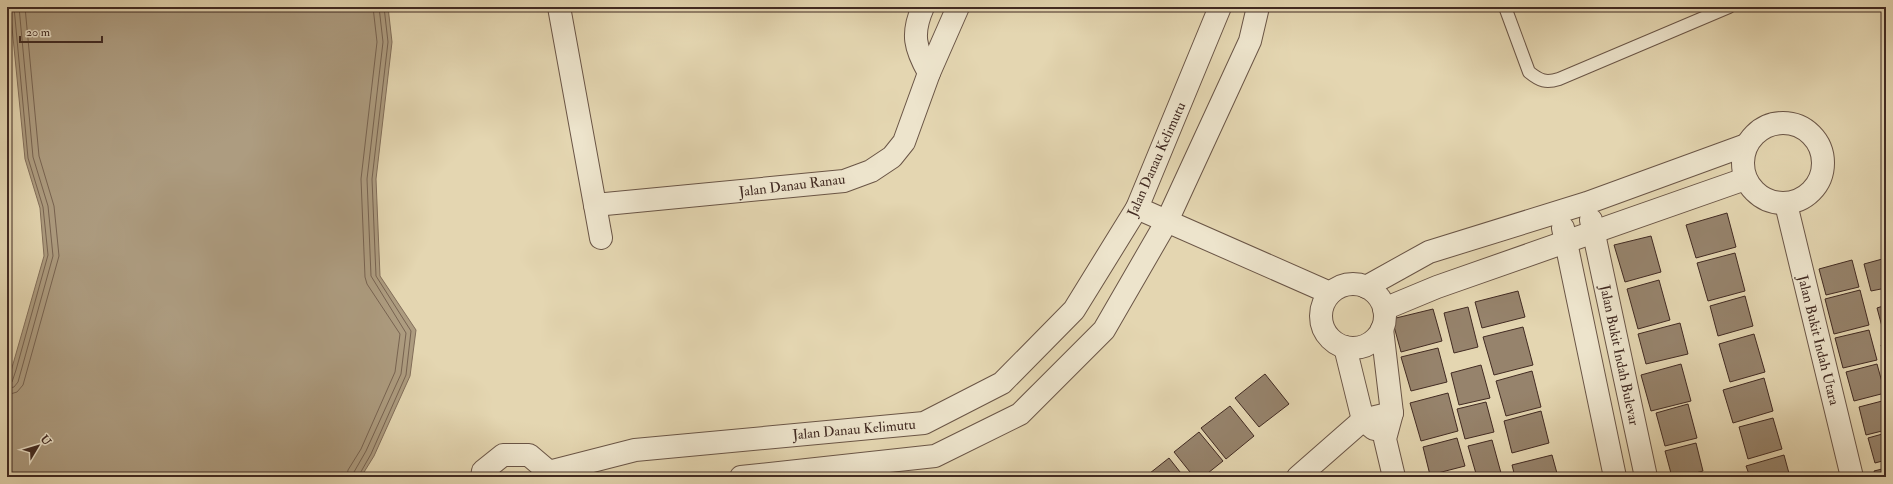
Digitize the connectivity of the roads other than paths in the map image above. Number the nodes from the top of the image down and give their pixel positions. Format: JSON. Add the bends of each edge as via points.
{"nodes":[{"id":1,"x":559,"y":7,"type":"edge"},
{"id":2,"x":923,"y":7,"type":"edge"},
{"id":3,"x":958,"y":7,"type":"edge"},
{"id":4,"x":1220,"y":7,"type":"edge"},
{"id":5,"x":1258,"y":7,"type":"edge"},
{"id":6,"x":1505,"y":7,"type":"edge"},
{"id":7,"x":1729,"y":7,"type":"edge"},
{"id":8,"x":929,"y":73,"type":"junction"},
{"id":9,"x":1746,"y":145,"type":"junction"},
{"id":10,"x":1745,"y":179,"type":"junction"},
{"id":11,"x":1587,"y":203,"type":"junction"},
{"id":12,"x":1786,"y":204,"type":"junction"},
{"id":13,"x":596,"y":205,"type":"junction"},
{"id":14,"x":1137,"y":208,"type":"junction"},
{"id":15,"x":1559,"y":212,"type":"junction"},
{"id":16,"x":1167,"y":222,"type":"junction"},
{"id":17,"x":1594,"y":233,"type":"junction"},
{"id":18,"x":601,"y":238,"type":"dead end"},
{"id":19,"x":1566,"y":242,"type":"junction"},
{"id":20,"x":1366,"y":287,"type":"junction"},
{"id":21,"x":1330,"y":293,"type":"junction"},
{"id":22,"x":1383,"y":319,"type":"junction"},
{"id":23,"x":1345,"y":346,"type":"junction"},
{"id":24,"x":1392,"y":413,"type":"junction"},
{"id":25,"x":1363,"y":420,"type":"junction"},
{"id":26,"x":1385,"y":439,"type":"junction"},
{"id":27,"x":549,"y":475,"type":"edge"},
{"id":28,"x":482,"y":477,"type":"edge"},
{"id":29,"x":741,"y":477,"type":"edge"},
{"id":30,"x":1298,"y":477,"type":"edge"},
{"id":31,"x":1394,"y":477,"type":"edge"},
{"id":32,"x":1616,"y":477,"type":"edge"},
{"id":33,"x":1646,"y":477,"type":"edge"},
{"id":34,"x":1852,"y":477,"type":"edge"}],
"edges":[{"from":1,"to":13,"type":"street"},
{"from":2,"to":8,"type":"street","via":[[916,23],[916,41],[921,59]]},
{"from":3,"to":8,"type":"street","name":"Jalan Danau Ranau"},
{"from":4,"to":14,"type":"street","name":"Jalan Danau Kelimutu"},
{"from":5,"to":16,"type":"street","via":[[1250,41]]},
{"from":6,"to":7,"type":"lane","via":[[1529,72],[1544,82],[1560,79]]},
{"from":8,"to":13,"type":"street","name":"Jalan Danau Ranau","via":[[904,142],[892,157],[871,172],[844,181]]},
{"from":9,"to":10,"type":"street","via":[[1743,159]]},
{"from":9,"to":11,"type":"street"},
{"from":9,"to":12,"type":"street","via":[[1755,133],[1780,122],[1794,124],[1807,130],[1817,140],[1823,153],[1824,168],[1820,181],[1812,193]]},
{"from":10,"to":12,"type":"street","via":[[1759,196],[1772,202]]},
{"from":10,"to":17,"type":"street"},
{"from":11,"to":15,"type":"street"},
{"from":11,"to":17,"type":"street","name":"Jalan Bukit Indah Bulevar"},
{"from":12,"to":34,"type":"street","name":"Jalan Bukit Indah Utara"},
{"from":13,"to":18,"type":"street"},
{"from":14,"to":16,"type":"street"},
{"from":14,"to":27,"type":"street","name":"Jalan Danau Kelimutu","via":[[1074,310],[1002,383],[924,423],[635,450]]},
{"from":15,"to":19,"type":"street"},
{"from":15,"to":20,"type":"street","via":[[1429,252]]},
{"from":16,"to":21,"type":"street"},
{"from":16,"to":29,"type":"street","via":[[1104,330],[1020,414],[935,456]]},
{"from":17,"to":19,"type":"street"},
{"from":17,"to":33,"type":"street","name":"Jalan Bukit Indah Bulevar"},
{"from":19,"to":22,"type":"street","via":[[1437,287]]},
{"from":19,"to":32,"type":"street"},
{"from":20,"to":21,"type":"street","via":[[1347,284]]},
{"from":20,"to":22,"type":"street","via":[[1381,300]]},
{"from":21,"to":23,"type":"street","via":[[1321,313],[1322,324],[1335,342]]},
{"from":22,"to":23,"type":"street","via":[[1376,337],[1367,344]]},
{"from":22,"to":24,"type":"street"},
{"from":23,"to":25,"type":"street"},
{"from":24,"to":25,"type":"street"},
{"from":24,"to":26,"type":"street"},
{"from":25,"to":26,"type":"street"},
{"from":25,"to":30,"type":"street"},
{"from":26,"to":31,"type":"street"},
{"from":27,"to":28,"type":"street","via":[[529,455],[503,455],[483,471]]}]}
